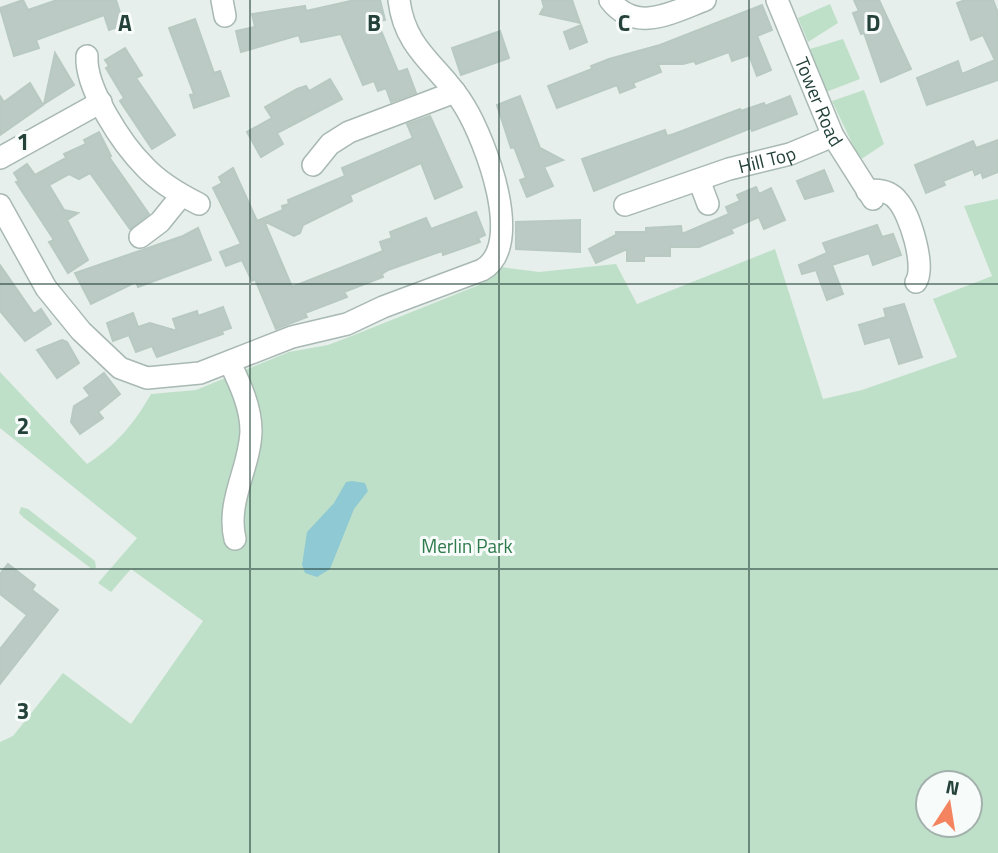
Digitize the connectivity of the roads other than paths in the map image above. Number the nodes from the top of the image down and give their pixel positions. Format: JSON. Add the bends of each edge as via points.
{"nodes":[{"id":1,"x":399,"y":0,"type":"edge"},
{"id":2,"x":610,"y":0,"type":"edge"},
{"id":3,"x":705,"y":0,"type":"edge"},
{"id":4,"x":777,"y":0,"type":"edge"},
{"id":5,"x":88,"y":56,"type":"dead end"},
{"id":6,"x":455,"y":92,"type":"junction"},
{"id":7,"x":100,"y":102,"type":"junction"},
{"id":8,"x":833,"y":136,"type":"junction"},
{"id":9,"x":0,"y":158,"type":"edge"},
{"id":10,"x":313,"y":165,"type":"dead end"},
{"id":11,"x":689,"y":184,"type":"junction"},
{"id":12,"x":708,"y":204,"type":"dead end"},
{"id":13,"x":0,"y":205,"type":"edge"},
{"id":14,"x":625,"y":205,"type":"dead end"},
{"id":15,"x":140,"y":237,"type":"dead end"},
{"id":16,"x":916,"y":282,"type":"dead end"},
{"id":17,"x":230,"y":363,"type":"junction"},
{"id":18,"x":235,"y":539,"type":"dead end"}],
"edges":[{"from":1,"to":6,"type":"street","via":[[414,44]]},
{"from":2,"to":3,"type":"street","via":[[624,13],[646,19]]},
{"from":4,"to":8,"type":"street","name":"Tower Road"},
{"from":5,"to":7,"type":"street","via":[[88,75]]},
{"from":6,"to":10,"type":"street","via":[[321,139]]},
{"from":6,"to":17,"type":"street","via":[[477,130],[499,199],[500,243],[491,264],[347,324],[292,337]]},
{"from":7,"to":9,"type":"street"},
{"from":7,"to":15,"type":"street","via":[[145,167],[190,200]]},
{"from":8,"to":11,"type":"street","name":"Hill Top"},
{"from":8,"to":16,"type":"street","name":"Tower Road","via":[[870,195],[888,193],[901,206],[920,264]]},
{"from":11,"to":12,"type":"street"},
{"from":11,"to":14,"type":"street","name":"Hill Top"},
{"from":13,"to":17,"type":"street","via":[[60,307],[120,368],[140,377],[164,378]]},
{"from":17,"to":18,"type":"street","via":[[248,408],[251,432],[232,518]]}]}
